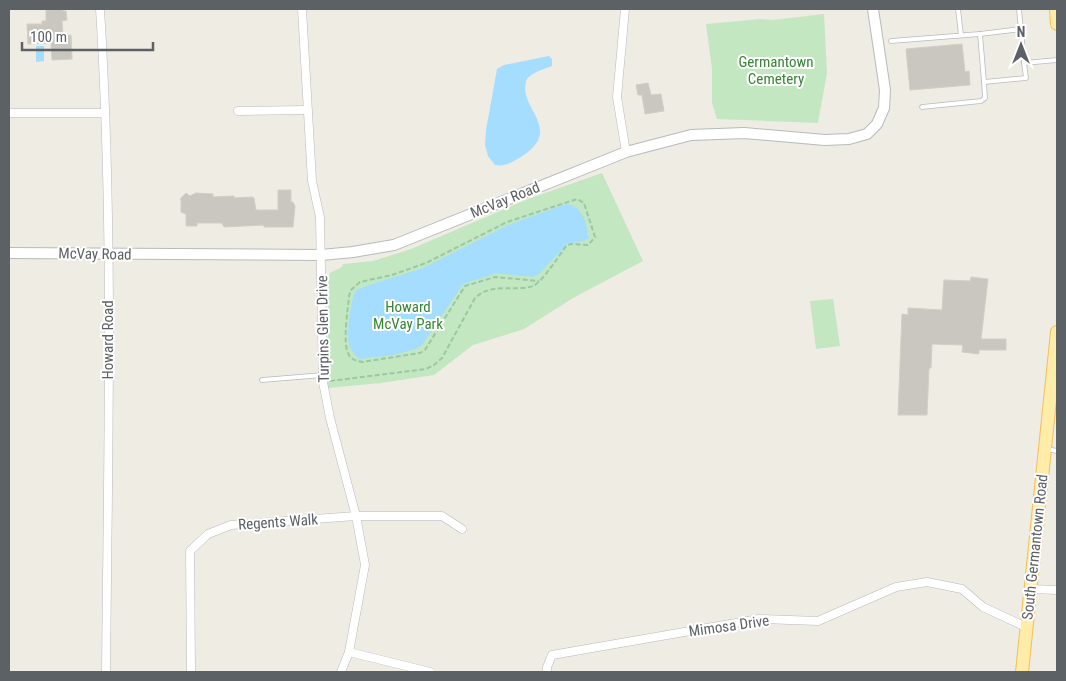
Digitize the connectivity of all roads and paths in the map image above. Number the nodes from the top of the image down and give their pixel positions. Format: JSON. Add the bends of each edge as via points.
{"nodes":[{"id":1,"x":100,"y":9,"type":"edge"},
{"id":2,"x":302,"y":9,"type":"edge"},
{"id":3,"x":625,"y":9,"type":"edge"},
{"id":4,"x":873,"y":9,"type":"edge"},
{"id":5,"x":958,"y":9,"type":"edge"},
{"id":6,"x":1019,"y":9,"type":"edge"},
{"id":7,"x":1056,"y":9,"type":"edge"},
{"id":8,"x":1057,"y":24,"type":"edge"},
{"id":9,"x":1021,"y":29,"type":"junction"},
{"id":10,"x":980,"y":34,"type":"junction"},
{"id":11,"x":961,"y":35,"type":"junction"},
{"id":12,"x":891,"y":41,"type":"dead end"},
{"id":13,"x":1057,"y":60,"type":"edge"},
{"id":14,"x":1024,"y":63,"type":"junction"},
{"id":15,"x":984,"y":82,"type":"junction"},
{"id":16,"x":922,"y":107,"type":"dead end"},
{"id":17,"x":307,"y":110,"type":"junction"},
{"id":18,"x":238,"y":111,"type":"dead end"},
{"id":19,"x":9,"y":113,"type":"edge"},
{"id":20,"x":106,"y":114,"type":"junction"},
{"id":21,"x":626,"y":152,"type":"junction"},
{"id":22,"x":9,"y":253,"type":"edge"},
{"id":23,"x":109,"y":254,"type":"junction"},
{"id":24,"x":321,"y":255,"type":"junction"},
{"id":25,"x":539,"y":281,"type":"junction"},
{"id":26,"x":1057,"y":332,"type":"edge"},
{"id":27,"x":323,"y":378,"type":"junction"},
{"id":28,"x":262,"y":380,"type":"dead end"},
{"id":29,"x":1052,"y":450,"type":"edge"},
{"id":30,"x":356,"y":516,"type":"junction"},
{"id":31,"x":462,"y":529,"type":"dead end"},
{"id":32,"x":1031,"y":589,"type":"junction"},
{"id":33,"x":1057,"y":590,"type":"edge"},
{"id":34,"x":1026,"y":628,"type":"junction"},
{"id":35,"x":349,"y":652,"type":"junction"},
{"id":36,"x":106,"y":672,"type":"edge"},
{"id":37,"x":191,"y":672,"type":"edge"},
{"id":38,"x":341,"y":672,"type":"edge"},
{"id":39,"x":430,"y":672,"type":"edge"},
{"id":40,"x":547,"y":672,"type":"edge"},
{"id":41,"x":1022,"y":672,"type":"edge"}],
"edges":[{"from":1,"to":20,"type":"street","name":"Howard Road"},
{"from":2,"to":17,"type":"street","name":"Turpins Glen Drive"},
{"from":3,"to":21,"type":"street","via":[[617,97]]},
{"from":4,"to":21,"type":"street","name":"McVay Road","via":[[885,90],[884,108],[867,134],[825,140],[744,133],[691,135]]},
{"from":5,"to":11,"type":"lane"},
{"from":6,"to":9,"type":"lane"},
{"from":7,"to":8,"type":"main road"},
{"from":9,"to":10,"type":"lane"},
{"from":9,"to":14,"type":"lane"},
{"from":10,"to":11,"type":"lane"},
{"from":10,"to":15,"type":"lane"},
{"from":11,"to":12,"type":"lane"},
{"from":13,"to":14,"type":"lane"},
{"from":14,"to":15,"type":"lane","via":[[1026,78]]},
{"from":15,"to":16,"type":"lane","via":[[985,98],[982,101]]},
{"from":17,"to":18,"type":"street"},
{"from":17,"to":24,"type":"street","name":"Turpins Glen Drive","via":[[312,180],[320,217]]},
{"from":19,"to":20,"type":"street"},
{"from":20,"to":23,"type":"street","name":"Howard Road"},
{"from":21,"to":24,"type":"street","name":"McVay Road","via":[[394,245]]},
{"from":22,"to":23,"type":"street","name":"McVay Road"},
{"from":23,"to":24,"type":"street","name":"McVay Road"},
{"from":23,"to":36,"type":"street","name":"Howard Road"},
{"from":24,"to":27,"type":"street","name":"Turpins Glen Drive"},
{"from":25,"to":25,"type":"path","via":[[566,246],[588,246],[595,237],[581,200],[507,222],[426,263],[360,282],[348,296],[348,355],[362,362],[420,353],[465,286],[495,276]]},
{"from":25,"to":27,"type":"path","via":[[533,286],[481,293],[475,298],[442,358],[426,369]]},
{"from":26,"to":29,"type":"main road","name":"South Germantown Road"},
{"from":27,"to":28,"type":"lane"},
{"from":27,"to":30,"type":"street","name":"Turpins Glen Drive"},
{"from":29,"to":32,"type":"main road","name":"South Germantown Road"},
{"from":30,"to":31,"type":"street","name":"Regents Walk","via":[[442,516]]},
{"from":30,"to":35,"type":"street","name":"Turpins Glen Drive","via":[[365,566]]},
{"from":30,"to":37,"type":"street","name":"Regents Walk","via":[[231,525],[208,534],[190,551]]},
{"from":32,"to":33,"type":"street"},
{"from":32,"to":34,"type":"main road","name":"South Germantown Road"},
{"from":34,"to":40,"type":"street","name":"Mimosa Drive","via":[[983,607],[962,589],[927,582],[896,587],[818,621],[760,619],[552,655]]},
{"from":34,"to":41,"type":"main road","name":"South Germantown Road"},
{"from":35,"to":38,"type":"street","name":"Turpins Glen Drive"},
{"from":35,"to":39,"type":"street"}]}
